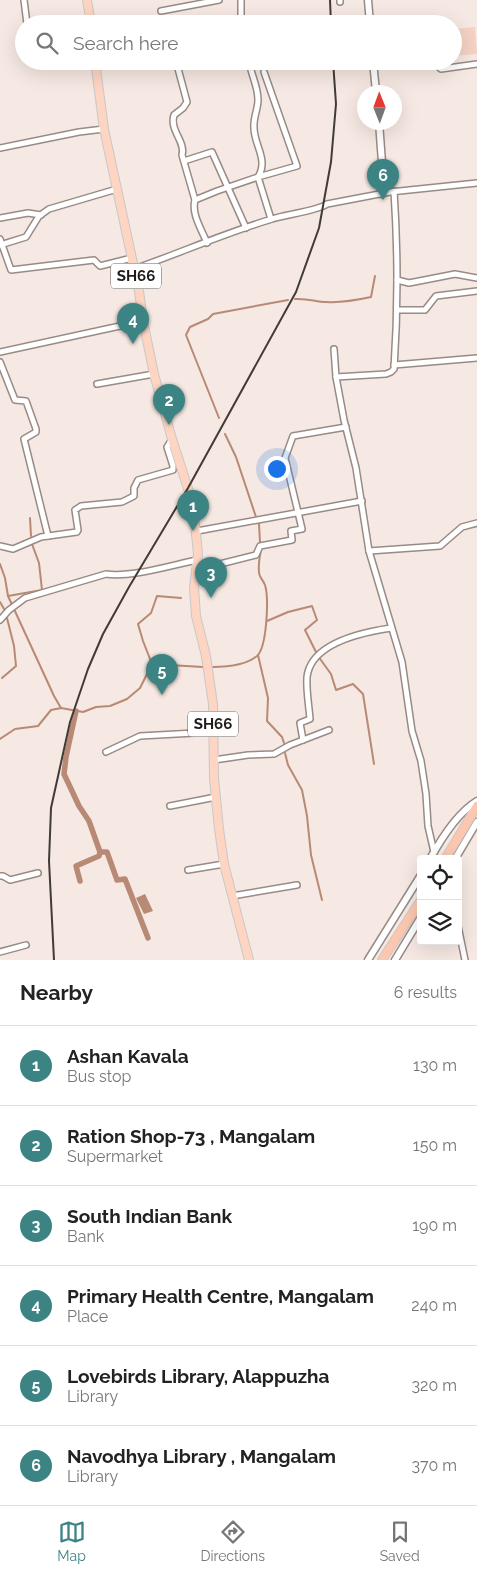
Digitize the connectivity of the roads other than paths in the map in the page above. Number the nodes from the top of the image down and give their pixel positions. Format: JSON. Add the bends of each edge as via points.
{"nodes":[{"id":1,"x":24,"y":0,"type":"edge"},
{"id":2,"x":87,"y":0,"type":"edge"},
{"id":3,"x":219,"y":0,"type":"edge"},
{"id":4,"x":241,"y":0,"type":"edge"},
{"id":5,"x":368,"y":0,"type":"edge"},
{"id":6,"x":161,"y":11,"type":"dead end"},
{"id":7,"x":26,"y":15,"type":"edge"},
{"id":8,"x":90,"y":15,"type":"edge"},
{"id":9,"x":241,"y":15,"type":"edge"},
{"id":10,"x":369,"y":15,"type":"edge"},
{"id":11,"x":477,"y":64,"type":"edge"},
{"id":12,"x":462,"y":66,"type":"edge"},
{"id":13,"x":96,"y":70,"type":"edge"},
{"id":14,"x":178,"y":70,"type":"edge"},
{"id":15,"x":252,"y":70,"type":"edge"},
{"id":16,"x":374,"y":70,"type":"edge"},
{"id":17,"x":264,"y":72,"type":"dead end"},
{"id":18,"x":375,"y":85,"type":"edge"},
{"id":19,"x":104,"y":129,"type":"junction"},
{"id":20,"x":380,"y":130,"type":"edge"},
{"id":21,"x":0,"y":148,"type":"edge"},
{"id":22,"x":184,"y":161,"type":"junction"},
{"id":23,"x":258,"y":177,"type":"junction"},
{"id":24,"x":477,"y":183,"type":"edge"},
{"id":25,"x":228,"y":187,"type":"junction"},
{"id":26,"x":116,"y":189,"type":"junction"},
{"id":27,"x":394,"y":191,"type":"junction"},
{"id":28,"x":382,"y":194,"type":"junction"},
{"id":29,"x":195,"y":200,"type":"junction"},
{"id":30,"x":41,"y":215,"type":"junction"},
{"id":31,"x":0,"y":218,"type":"edge"},
{"id":32,"x":270,"y":219,"type":"junction"},
{"id":33,"x":246,"y":228,"type":"junction"},
{"id":34,"x":0,"y":238,"type":"edge"},
{"id":35,"x":207,"y":243,"type":"junction"},
{"id":36,"x":1,"y":245,"type":"edge"},
{"id":37,"x":132,"y":258,"type":"junction"},
{"id":38,"x":134,"y":269,"type":"junction"},
{"id":39,"x":477,"y":278,"type":"edge"},
{"id":40,"x":397,"y":280,"type":"junction"},
{"id":41,"x":477,"y":291,"type":"edge"},
{"id":42,"x":397,"y":310,"type":"junction"},
{"id":43,"x":143,"y":321,"type":"junction"},
{"id":44,"x":334,"y":349,"type":"dead end"},
{"id":45,"x":0,"y":352,"type":"edge"},
{"id":46,"x":477,"y":358,"type":"edge"},
{"id":47,"x":0,"y":362,"type":"edge"},
{"id":48,"x":394,"y":365,"type":"junction"},
{"id":49,"x":154,"y":374,"type":"junction"},
{"id":50,"x":336,"y":377,"type":"junction"},
{"id":51,"x":97,"y":384,"type":"dead end"},
{"id":52,"x":346,"y":428,"type":"junction"},
{"id":53,"x":172,"y":440,"type":"junction"},
{"id":54,"x":362,"y":501,"type":"junction"},
{"id":55,"x":298,"y":513,"type":"junction"},
{"id":56,"x":477,"y":523,"type":"edge"},
{"id":57,"x":197,"y":531,"type":"junction"},
{"id":58,"x":48,"y":536,"type":"junction"},
{"id":59,"x":0,"y":546,"type":"edge"},
{"id":60,"x":369,"y":551,"type":"junction"},
{"id":61,"x":197,"y":564,"type":"junction"},
{"id":62,"x":0,"y":620,"type":"edge"},
{"id":63,"x":391,"y":628,"type":"junction"},
{"id":64,"x":329,"y":730,"type":"dead end"},
{"id":65,"x":214,"y":732,"type":"junction"},
{"id":66,"x":303,"y":740,"type":"junction"},
{"id":67,"x":106,"y":752,"type":"dead end"},
{"id":68,"x":214,"y":760,"type":"junction"},
{"id":69,"x":216,"y":797,"type":"junction"},
{"id":70,"x":477,"y":802,"type":"edge"},
{"id":71,"x":170,"y":806,"type":"dead end"},
{"id":72,"x":477,"y":806,"type":"edge"},
{"id":73,"x":473,"y":821,"type":"edge"},
{"id":74,"x":434,"y":852,"type":"junction"},
{"id":75,"x":432,"y":855,"type":"edge"},
{"id":76,"x":449,"y":855,"type":"edge"},
{"id":77,"x":457,"y":855,"type":"edge"},
{"id":78,"x":224,"y":864,"type":"junction"},
{"id":79,"x":188,"y":870,"type":"dead end"},
{"id":80,"x":38,"y":873,"type":"dead end"},
{"id":81,"x":0,"y":876,"type":"edge"},
{"id":82,"x":417,"y":881,"type":"edge"},
{"id":83,"x":297,"y":885,"type":"dead end"},
{"id":84,"x":232,"y":896,"type":"junction"},
{"id":85,"x":417,"y":906,"type":"edge"},
{"id":86,"x":417,"y":924,"type":"edge"},
{"id":87,"x":26,"y":945,"type":"dead end"},
{"id":88,"x":462,"y":945,"type":"edge"},
{"id":89,"x":0,"y":952,"type":"edge"},
{"id":90,"x":249,"y":960,"type":"edge"},
{"id":91,"x":368,"y":960,"type":"edge"},
{"id":92,"x":382,"y":960,"type":"edge"},
{"id":93,"x":395,"y":960,"type":"edge"},
{"id":94,"x":465,"y":960,"type":"edge"}],
"edges":[{"from":1,"to":7,"type":"street"},
{"from":2,"to":8,"type":"main road"},
{"from":3,"to":6,"type":"street"},
{"from":4,"to":9,"type":"street"},
{"from":5,"to":10,"type":"street"},
{"from":11,"to":12,"type":"street"},
{"from":13,"to":19,"type":"main road","number":"SH66"},
{"from":14,"to":22,"type":"street","via":[[187,102],[172,120]]},
{"from":15,"to":23,"type":"street","via":[[258,98],[254,128],[263,167]]},
{"from":16,"to":18,"type":"street"},
{"from":17,"to":23,"type":"street","via":[[297,166]]},
{"from":19,"to":21,"type":"street"},
{"from":19,"to":26,"type":"main road","number":"SH66"},
{"from":20,"to":28,"type":"street","via":[[384,176]]},
{"from":22,"to":25,"type":"street","via":[[212,152]]},
{"from":22,"to":29,"type":"street"},
{"from":23,"to":25,"type":"street"},
{"from":23,"to":32,"type":"street"},
{"from":24,"to":27,"type":"street"},
{"from":25,"to":29,"type":"street"},
{"from":25,"to":33,"type":"street"},
{"from":26,"to":30,"type":"street","via":[[49,209]]},
{"from":26,"to":37,"type":"main road","number":"SH66"},
{"from":27,"to":28,"type":"street"},
{"from":27,"to":40,"type":"street"},
{"from":28,"to":32,"type":"street"},
{"from":29,"to":35,"type":"street","via":[[196,216]]},
{"from":30,"to":31,"type":"street","via":[[28,213]]},
{"from":30,"to":36,"type":"street","via":[[26,236]]},
{"from":32,"to":33,"type":"street"},
{"from":33,"to":35,"type":"street"},
{"from":34,"to":36,"type":"street"},
{"from":35,"to":38,"type":"street"},
{"from":36,"to":37,"type":"street","via":[[11,270],[94,260],[100,266]]},
{"from":37,"to":38,"type":"main road","number":"SH66"},
{"from":38,"to":43,"type":"main road","number":"SH66"},
{"from":39,"to":40,"type":"street","via":[[455,274],[409,283]]},
{"from":40,"to":42,"type":"street"},
{"from":41,"to":42,"type":"street","via":[[436,296],[425,310]]},
{"from":42,"to":48,"type":"street"},
{"from":43,"to":45,"type":"street"},
{"from":43,"to":49,"type":"main road","number":"SH66"},
{"from":44,"to":50,"type":"street"},
{"from":46,"to":48,"type":"street"},
{"from":47,"to":58,"type":"street","via":[[15,400],[26,401],[36,429],[24,439]]},
{"from":48,"to":50,"type":"street","via":[[386,374]]},
{"from":49,"to":51,"type":"street"},
{"from":49,"to":53,"type":"main road","number":"SH66"},
{"from":50,"to":52,"type":"street"},
{"from":52,"to":54,"type":"street"},
{"from":52,"to":55,"type":"street","via":[[293,436],[285,458]]},
{"from":53,"to":57,"type":"main road","number":"SH66","via":[[194,504]]},
{"from":53,"to":58,"type":"street","via":[[167,447],[173,470],[138,480],[134,496],[122,502],[81,506],[75,510],[77,532]]},
{"from":54,"to":55,"type":"street"},
{"from":54,"to":60,"type":"street"},
{"from":55,"to":57,"type":"street"},
{"from":55,"to":61,"type":"street","via":[[302,529],[292,531],[292,540],[260,546],[256,555],[244,559]]},
{"from":56,"to":60,"type":"street","via":[[462,527],[440,546]]},
{"from":57,"to":61,"type":"main road","number":"SH66"},
{"from":58,"to":59,"type":"street","via":[[16,548]]},
{"from":60,"to":63,"type":"street"},
{"from":61,"to":62,"type":"street","via":[[106,574],[30,596]]},
{"from":61,"to":65,"type":"main road","number":"SH66","via":[[194,588],[196,616],[206,656]]},
{"from":63,"to":66,"type":"street","via":[[364,632],[338,641],[314,660],[307,676],[310,719],[300,723]]},
{"from":63,"to":74,"type":"street","via":[[402,662],[412,731],[422,761],[428,826]]},
{"from":64,"to":66,"type":"street"},
{"from":65,"to":67,"type":"street","via":[[140,736]]},
{"from":65,"to":68,"type":"main road","number":"SH66"},
{"from":66,"to":68,"type":"street","via":[[274,754]]},
{"from":68,"to":69,"type":"main road","number":"SH66"},
{"from":69,"to":71,"type":"street"},
{"from":69,"to":78,"type":"main road","number":"SH66"},
{"from":70,"to":74,"type":"street","via":[[452,826]]},
{"from":72,"to":73,"type":"highway"},
{"from":73,"to":76,"type":"highway"},
{"from":73,"to":77,"type":"street"},
{"from":74,"to":75,"type":"street"},
{"from":78,"to":79,"type":"street"},
{"from":78,"to":84,"type":"main road","number":"SH66"},
{"from":80,"to":81,"type":"street","via":[[10,880]]},
{"from":82,"to":91,"type":"street"},
{"from":83,"to":84,"type":"street"},
{"from":84,"to":90,"type":"main road","number":"SH66"},
{"from":85,"to":92,"type":"highway"},
{"from":86,"to":93,"type":"street"},
{"from":87,"to":89,"type":"street"},
{"from":88,"to":94,"type":"street"}]}
